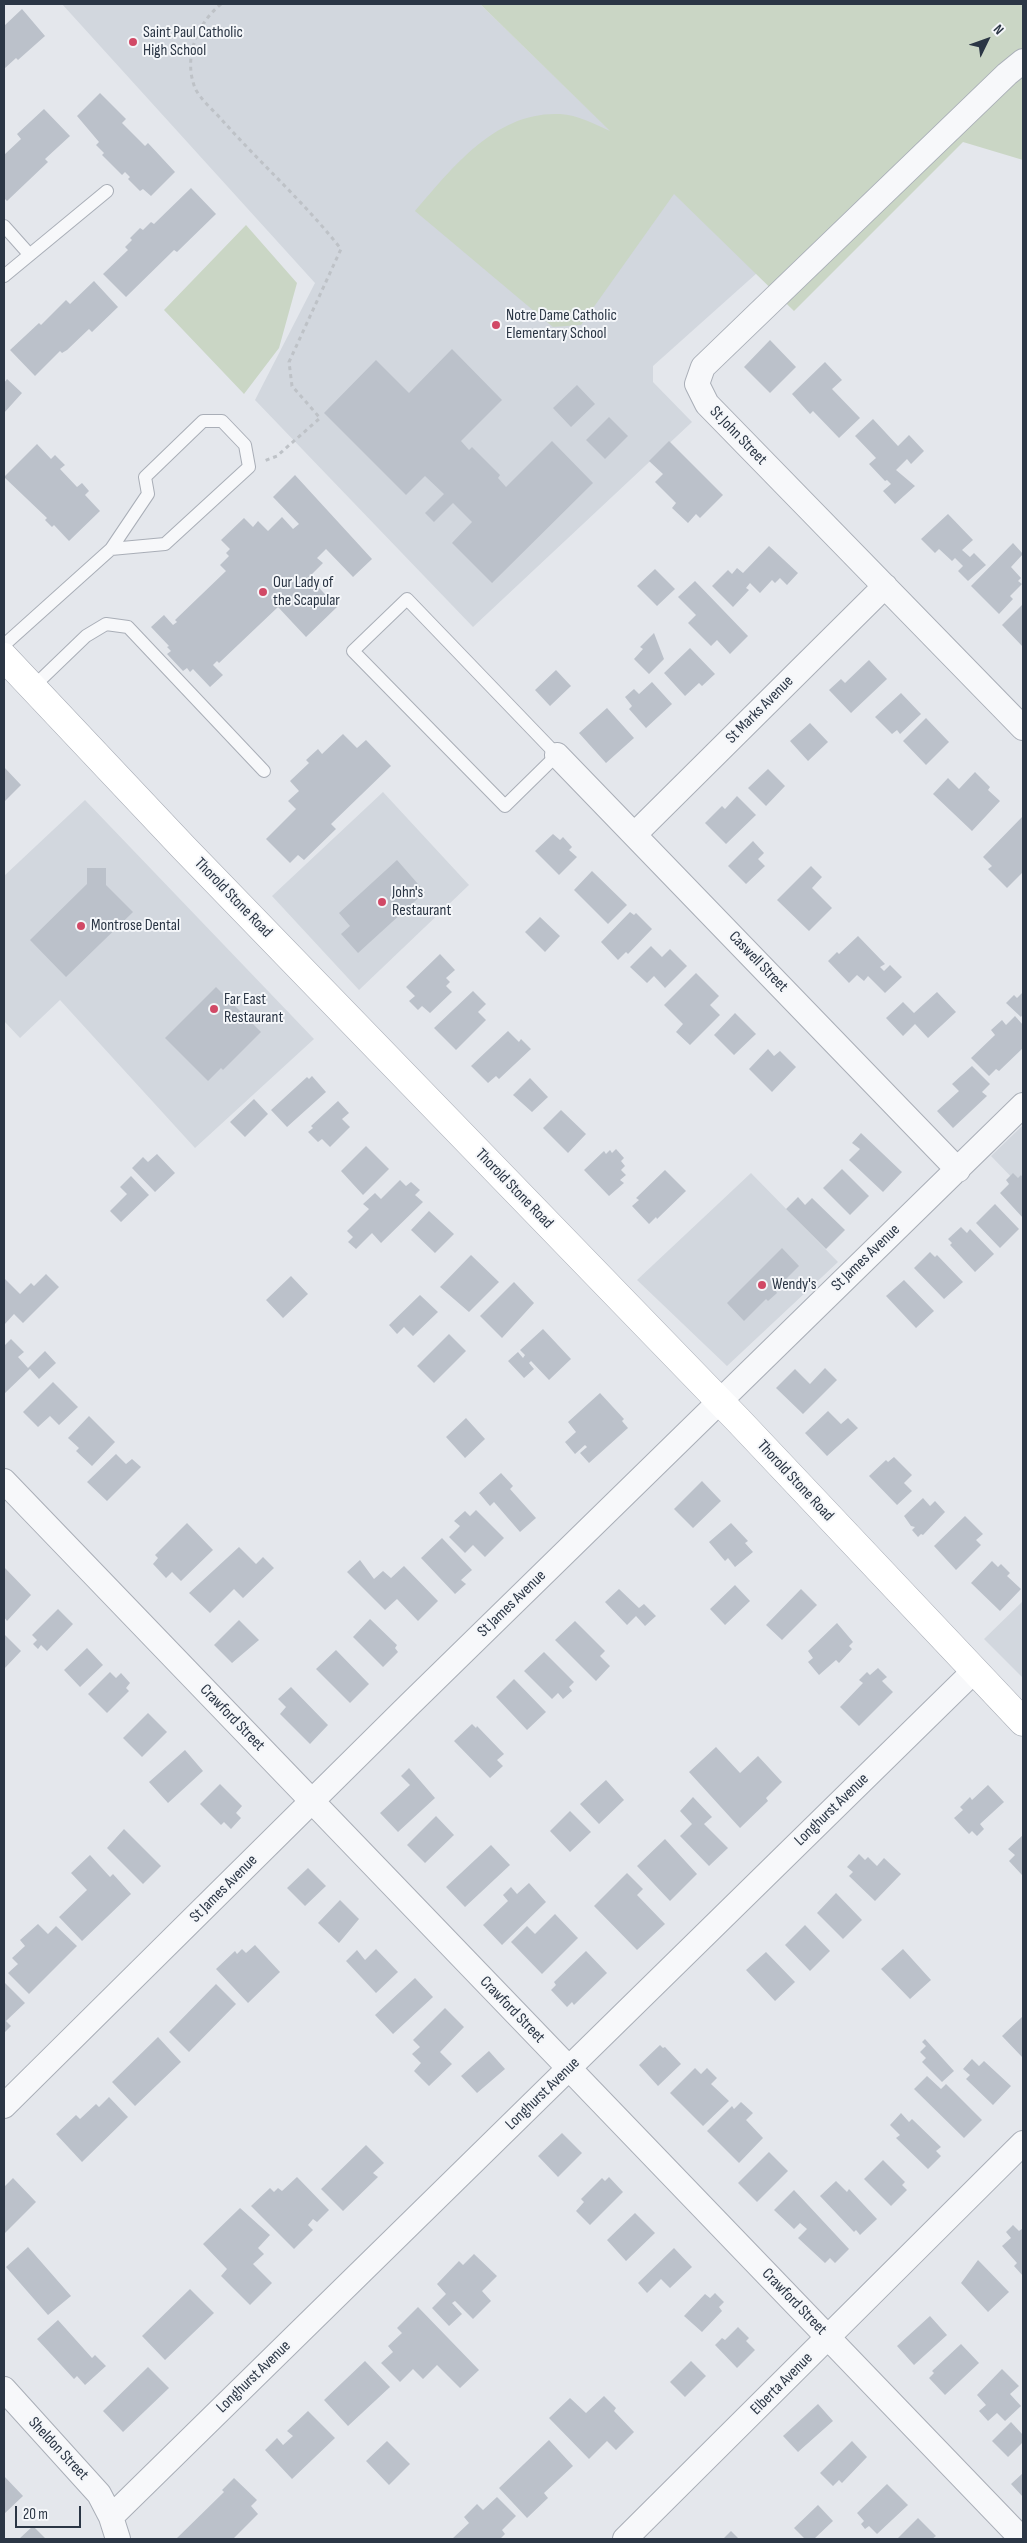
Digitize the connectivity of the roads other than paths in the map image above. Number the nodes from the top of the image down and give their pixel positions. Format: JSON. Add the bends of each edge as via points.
{"nodes":[{"id":1,"x":1023,"y":61,"type":"edge"},
{"id":2,"x":107,"y":191,"type":"dead end"},
{"id":3,"x":4,"y":226,"type":"edge"},
{"id":4,"x":29,"y":254,"type":"junction"},
{"id":5,"x":4,"y":276,"type":"edge"},
{"id":6,"x":110,"y":549,"type":"junction"},
{"id":7,"x":885,"y":586,"type":"junction"},
{"id":8,"x":4,"y":645,"type":"edge"},
{"id":9,"x":4,"y":657,"type":"edge"},
{"id":10,"x":33,"y":688,"type":"junction"},
{"id":11,"x":1023,"y":728,"type":"edge"},
{"id":12,"x":557,"y":755,"type":"junction"},
{"id":13,"x":264,"y":771,"type":"dead end"},
{"id":14,"x":635,"y":834,"type":"junction"},
{"id":15,"x":1023,"y":1105,"type":"edge"},
{"id":16,"x":958,"y":1170,"type":"junction"},
{"id":17,"x":719,"y":1401,"type":"junction"},
{"id":18,"x":4,"y":1481,"type":"edge"},
{"id":19,"x":974,"y":1671,"type":"junction"},
{"id":20,"x":1023,"y":1722,"type":"edge"},
{"id":21,"x":313,"y":1801,"type":"junction"},
{"id":22,"x":568,"y":2069,"type":"junction"},
{"id":23,"x":4,"y":2106,"type":"edge"},
{"id":24,"x":1023,"y":2143,"type":"edge"},
{"id":25,"x":829,"y":2338,"type":"junction"},
{"id":26,"x":4,"y":2389,"type":"edge"},
{"id":27,"x":112,"y":2516,"type":"junction"},
{"id":28,"x":118,"y":2539,"type":"edge"},
{"id":29,"x":624,"y":2539,"type":"edge"},
{"id":30,"x":1022,"y":2539,"type":"edge"}],
"edges":[{"from":1,"to":7,"type":"street","name":"St John Street","via":[[703,367],[697,384],[707,404]]},
{"from":2,"to":4,"type":"lane"},
{"from":3,"to":4,"type":"lane"},
{"from":4,"to":5,"type":"lane"},
{"from":6,"to":6,"type":"lane","via":[[165,544],[249,467],[245,445],[222,421],[203,421],[145,477],[148,494]]},
{"from":6,"to":8,"type":"lane"},
{"from":7,"to":11,"type":"street","name":"St John Street"},
{"from":7,"to":14,"type":"street","name":"St Marks Avenue"},
{"from":9,"to":10,"type":"main road","name":"Thorold Stone Road"},
{"from":10,"to":13,"type":"lane","via":[[86,636],[106,624],[128,627]]},
{"from":10,"to":17,"type":"main road","name":"Thorold Stone Road"},
{"from":12,"to":12,"type":"lane","via":[[407,599],[354,651],[505,806]]},
{"from":12,"to":14,"type":"street","name":"Caswell Street"},
{"from":14,"to":16,"type":"street","name":"Caswell Street"},
{"from":15,"to":16,"type":"street","name":"St James Avenue"},
{"from":16,"to":17,"type":"street","name":"St James Avenue"},
{"from":17,"to":19,"type":"main road","name":"Thorold Stone Road"},
{"from":17,"to":21,"type":"street","name":"St James Avenue"},
{"from":18,"to":21,"type":"street","name":"Crawford Street"},
{"from":19,"to":20,"type":"main road","name":"Thorold Stone Road"},
{"from":19,"to":22,"type":"street","name":"Longhurst Avenue"},
{"from":21,"to":22,"type":"street","name":"Crawford Street"},
{"from":21,"to":23,"type":"street","name":"St James Avenue"},
{"from":22,"to":25,"type":"street","name":"Crawford Street"},
{"from":22,"to":27,"type":"street","name":"Longhurst Avenue"},
{"from":24,"to":25,"type":"street","name":"Elberta Avenue"},
{"from":25,"to":29,"type":"street","name":"Elberta Avenue"},
{"from":25,"to":30,"type":"street","name":"Crawford Street"},
{"from":26,"to":27,"type":"street","name":"Sheldon Street","via":[[78,2469]]},
{"from":27,"to":28,"type":"street","name":"Sheldon Street"}]}
